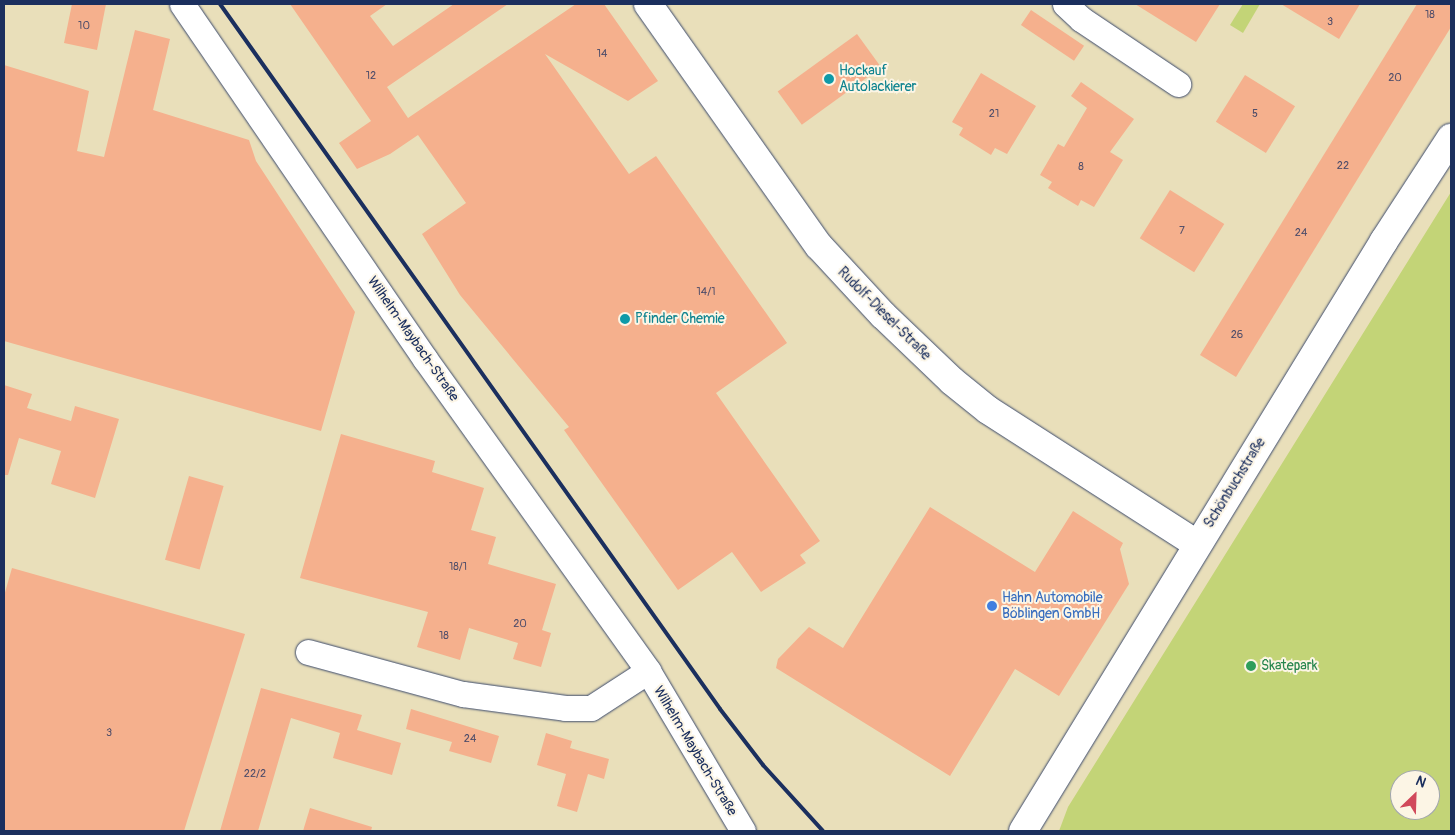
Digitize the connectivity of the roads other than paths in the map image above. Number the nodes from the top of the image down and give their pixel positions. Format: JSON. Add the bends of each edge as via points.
{"nodes":[{"id":1,"x":182,"y":4,"type":"edge"},
{"id":2,"x":648,"y":4,"type":"edge"},
{"id":3,"x":1065,"y":4,"type":"edge"},
{"id":4,"x":1178,"y":84,"type":"dead end"},
{"id":5,"x":1451,"y":138,"type":"edge"},
{"id":6,"x":1197,"y":544,"type":"junction"},
{"id":7,"x":308,"y":652,"type":"dead end"},
{"id":8,"x":648,"y":671,"type":"junction"},
{"id":9,"x":736,"y":829,"type":"edge"},
{"id":10,"x":1023,"y":831,"type":"edge"}],
"edges":[{"from":1,"to":8,"type":"street","name":"Wilhelm-Maybach-Straße","via":[[425,359]]},
{"from":2,"to":6,"type":"street","name":"Rudolf-Diesel-Straße","via":[[819,246],[883,315],[952,381],[988,410]]},
{"from":3,"to":4,"type":"street"},
{"from":5,"to":6,"type":"street","name":"Schönbuchstraße"},
{"from":6,"to":10,"type":"street","name":"Schönbuchstraße"},
{"from":7,"to":8,"type":"street","name":"Wilhelm-Maybach-Straße","via":[[462,694],[564,708],[591,708]]},
{"from":8,"to":9,"type":"street","name":"Wilhelm-Maybach-Straße"}]}
